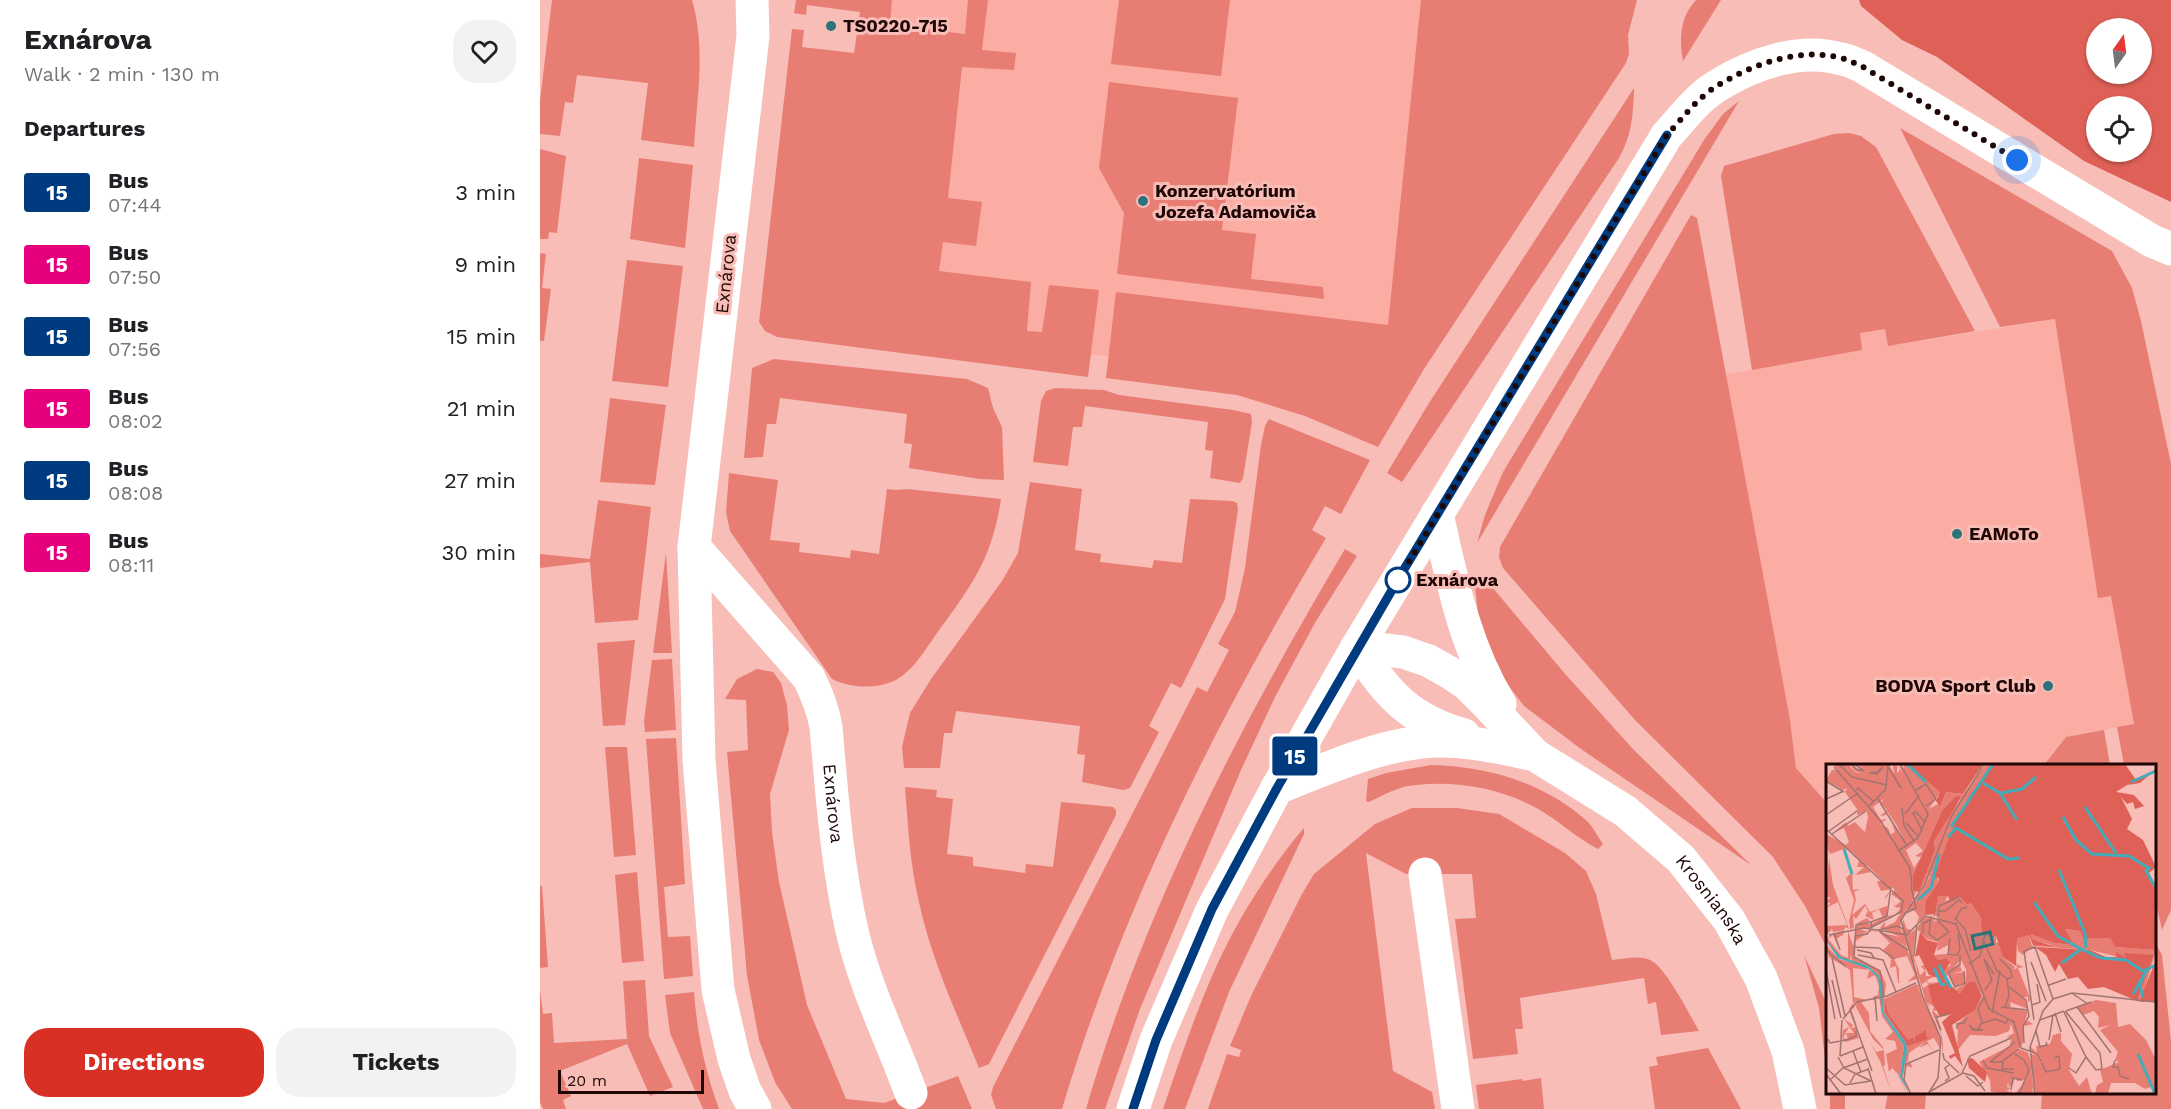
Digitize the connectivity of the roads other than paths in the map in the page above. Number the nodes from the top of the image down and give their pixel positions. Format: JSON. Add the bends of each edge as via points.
{"nodes":[{"id":1,"x":752,"y":0,"type":"edge"},
{"id":2,"x":2171,"y":249,"type":"edge"},
{"id":3,"x":1437,"y":514,"type":"junction"},
{"id":4,"x":694,"y":547,"type":"junction"},
{"id":5,"x":1357,"y":647,"type":"junction"},
{"id":6,"x":1535,"y":755,"type":"junction"},
{"id":7,"x":1277,"y":788,"type":"junction"},
{"id":8,"x":1425,"y":874,"type":"dead end"},
{"id":9,"x":911,"y":1093,"type":"dead end"},
{"id":10,"x":755,"y":1109,"type":"edge"},
{"id":11,"x":1133,"y":1109,"type":"edge"},
{"id":12,"x":1458,"y":1109,"type":"edge"},
{"id":13,"x":1800,"y":1109,"type":"edge"}],
"edges":[{"from":1,"to":4,"type":"street","name":"Exnárova","via":[[752,47]]},
{"from":2,"to":3,"type":"street","via":[[1863,67],[1841,58],[1814,55],[1766,63],[1715,87],[1667,135]]},
{"from":3,"to":5,"type":"street"},
{"from":3,"to":6,"type":"street","via":[[1468,639],[1488,682]]},
{"from":4,"to":9,"type":"street","name":"Exnárova","via":[[809,678],[823,710],[838,852],[854,936]]},
{"from":4,"to":10,"type":"street","name":"Exnárova","via":[[699,760],[718,990],[734,1059]]},
{"from":5,"to":6,"type":"street","via":[[1403,652],[1452,674],[1476,692]]},
{"from":5,"to":6,"type":"street","via":[[1388,690],[1425,722]]},
{"from":5,"to":7,"type":"street"},
{"from":6,"to":7,"type":"street","via":[[1451,741],[1421,742],[1357,758]]},
{"from":6,"to":13,"type":"street","name":"Krosnianska","via":[[1625,811],[1681,859],[1729,920],[1765,989],[1788,1051]]},
{"from":7,"to":11,"type":"street","via":[[1212,909],[1156,1040]]},
{"from":8,"to":12,"type":"street"}]}
